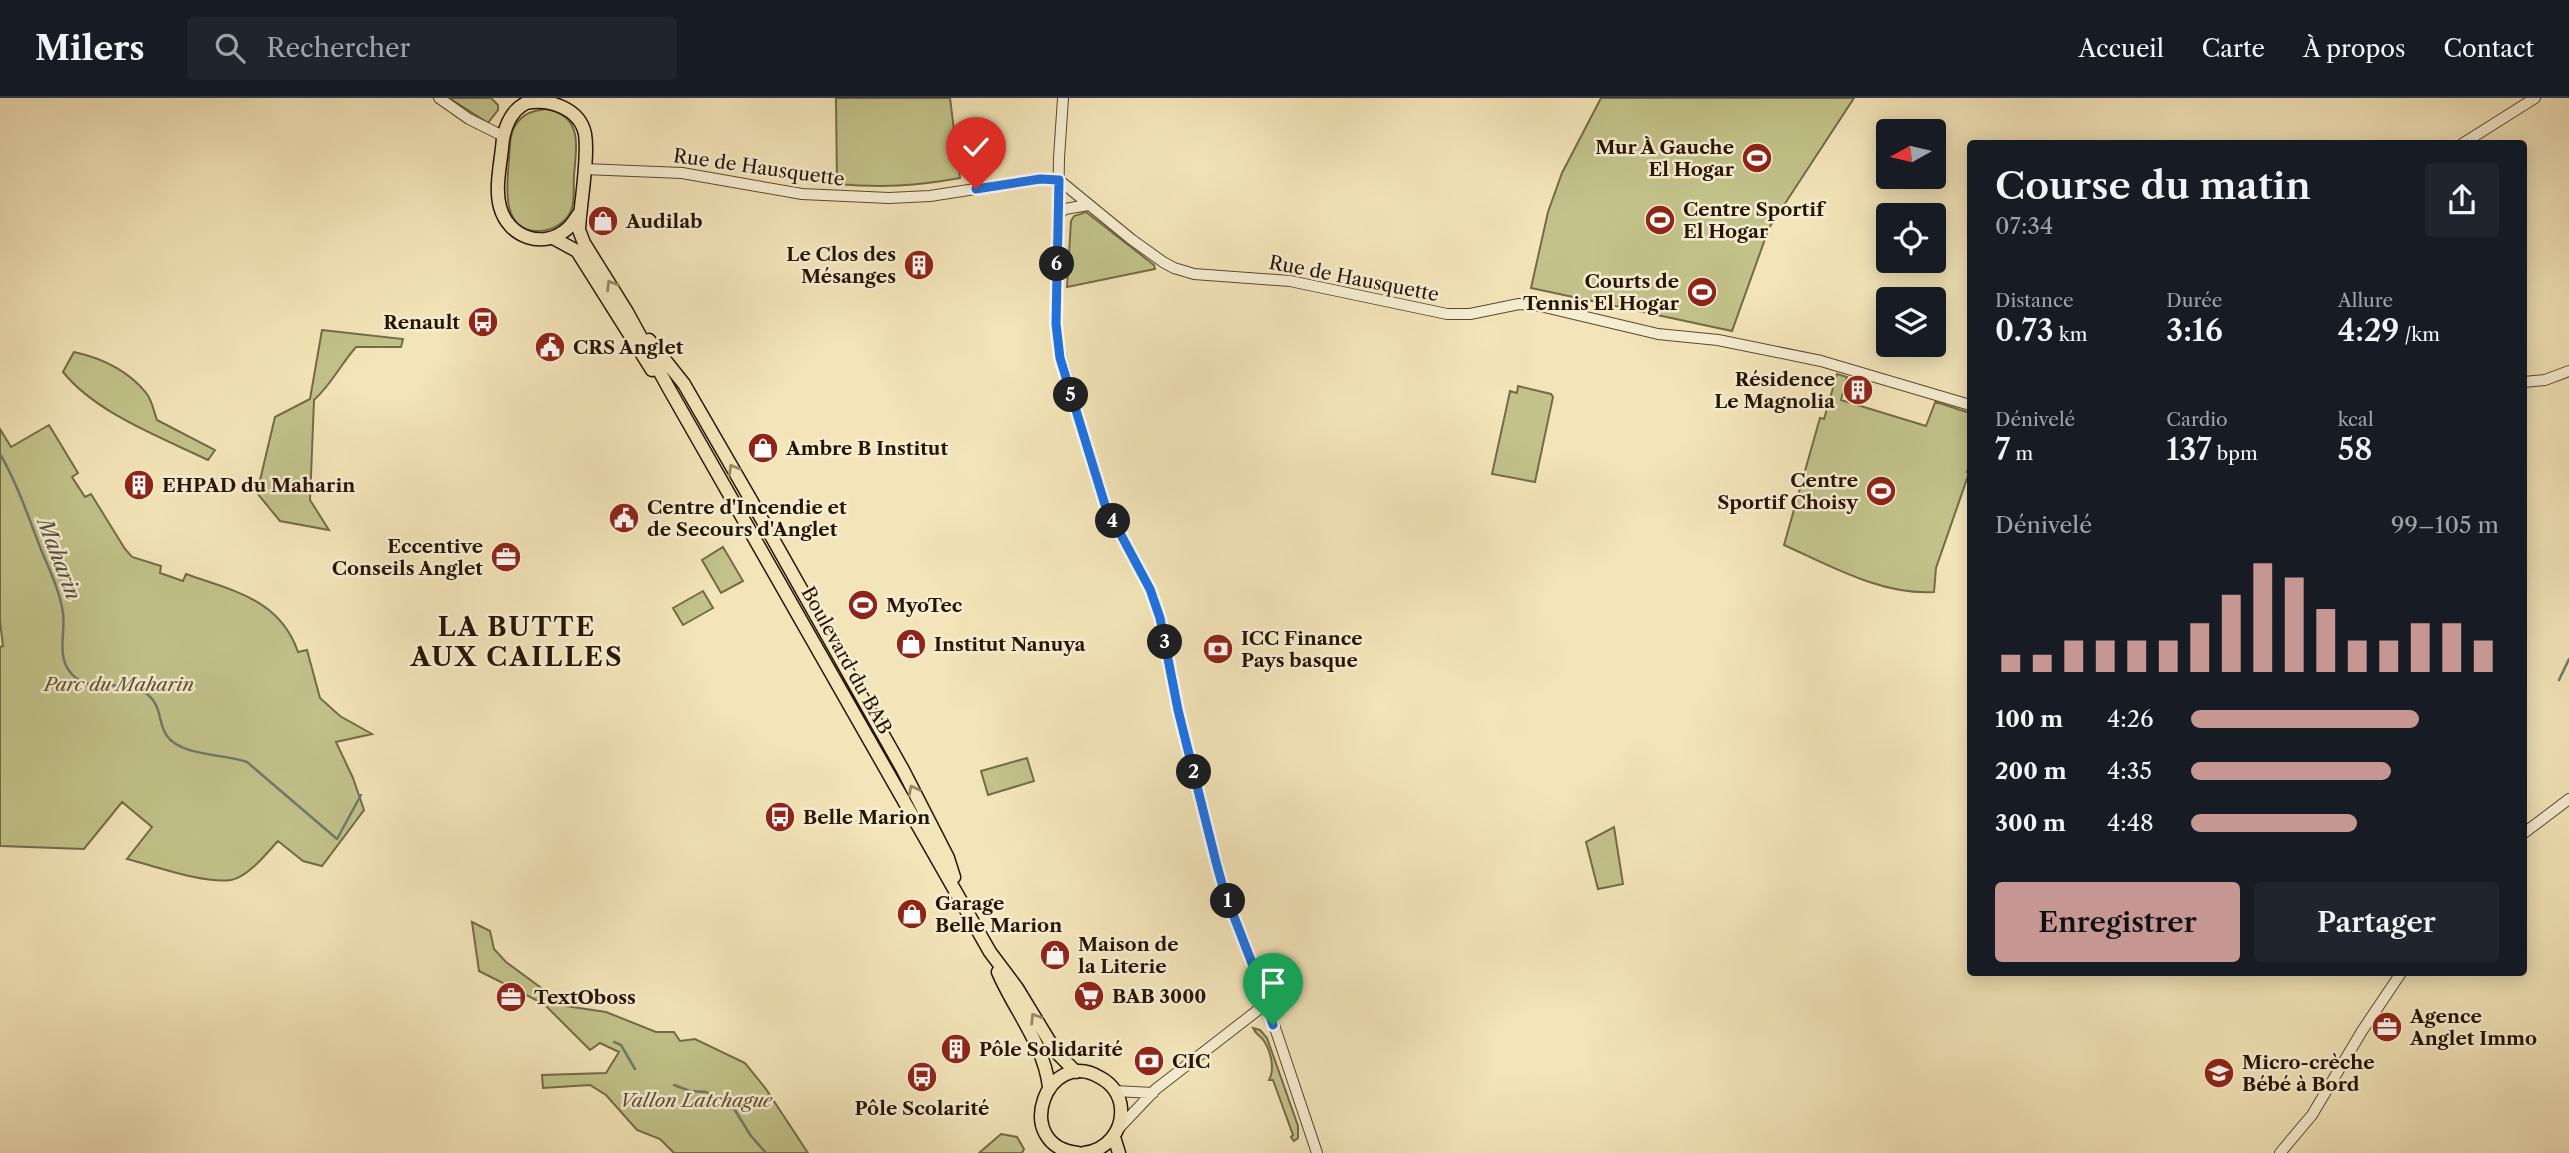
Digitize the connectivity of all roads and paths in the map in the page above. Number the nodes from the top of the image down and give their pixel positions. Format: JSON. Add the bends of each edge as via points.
{"nodes":[{"id":1,"x":439,"y":98,"type":"edge"},
{"id":2,"x":514,"y":98,"type":"edge"},
{"id":3,"x":1063,"y":98,"type":"edge"},
{"id":4,"x":2535,"y":98,"type":"edge"},
{"id":5,"x":544,"y":99,"type":"edge"},
{"id":6,"x":513,"y":114,"type":"junction"},
{"id":7,"x":503,"y":136,"type":"junction"},
{"id":8,"x":2468,"y":140,"type":"edge"},
{"id":9,"x":584,"y":169,"type":"junction"},
{"id":10,"x":1059,"y":180,"type":"junction"},
{"id":11,"x":1088,"y":205,"type":"junction"},
{"id":12,"x":580,"y":212,"type":"junction"},
{"id":13,"x":1059,"y":214,"type":"junction"},
{"id":14,"x":553,"y":239,"type":"junction"},
{"id":15,"x":627,"y":312,"type":"junction"},
{"id":16,"x":2569,"y":371,"type":"edge"},
{"id":17,"x":2527,"y":382,"type":"edge"},
{"id":18,"x":668,"y":387,"type":"junction"},
{"id":19,"x":1967,"y":404,"type":"edge"},
{"id":20,"x":2569,"y":799,"type":"edge"},
{"id":21,"x":2527,"y":831,"type":"edge"},
{"id":22,"x":959,"y":898,"type":"junction"},
{"id":23,"x":990,"y":952,"type":"junction"},
{"id":24,"x":2399,"y":976,"type":"edge"},
{"id":25,"x":1267,"y":1003,"type":"junction"},
{"id":26,"x":1076,"y":1072,"type":"junction"},
{"id":27,"x":1049,"y":1087,"type":"junction"},
{"id":28,"x":1115,"y":1091,"type":"junction"},
{"id":29,"x":1153,"y":1093,"type":"junction"},
{"id":30,"x":1116,"y":1133,"type":"junction"},
{"id":31,"x":1078,"y":1153,"type":"edge"},
{"id":32,"x":1084,"y":1153,"type":"edge"},
{"id":33,"x":1091,"y":1153,"type":"edge"},
{"id":34,"x":1119,"y":1153,"type":"edge"},
{"id":35,"x":1317,"y":1153,"type":"edge"},
{"id":36,"x":2280,"y":1153,"type":"edge"}],
"edges":[{"from":1,"to":7,"type":"street"},
{"from":2,"to":6,"type":"main road"},
{"from":3,"to":10,"type":"street"},
{"from":4,"to":8,"type":"street"},
{"from":5,"to":6,"type":"main road","via":[[524,104]]},
{"from":5,"to":9,"type":"main road","via":[[566,106],[579,118],[585,134]]},
{"from":6,"to":7,"type":"main road"},
{"from":7,"to":14,"type":"main road","via":[[501,211],[518,234]]},
{"from":9,"to":10,"type":"street","name":"Rue de Hausquette","via":[[682,173],[802,194],[904,199]]},
{"from":9,"to":12,"type":"main road"},
{"from":10,"to":11,"type":"street","name":"Rue de Hausquette"},
{"from":10,"to":13,"type":"street"},
{"from":11,"to":13,"type":"street"},
{"from":11,"to":19,"type":"street","name":"Rue de Hausquette","via":[[1163,262],[1194,274],[1290,281],[1447,314],[1519,304],[1540,306],[1658,334],[1718,340],[1821,361]]},
{"from":12,"to":14,"type":"main road","via":[[569,228]]},
{"from":15,"to":12,"type":"main road","name":"Boulevard du BAB","one_way":true,"via":[[584,243]]},
{"from":13,"to":25,"type":"street","via":[[1056,324],[1060,358],[1105,505],[1150,589],[1160,618],[1224,891]]},
{"from":14,"to":18,"type":"main road","name":"Boulevard du BAB","via":[[577,251],[646,363]]},
{"from":15,"to":18,"type":"main road","name":"Boulevard du BAB"},
{"from":22,"to":15,"type":"main road","one_way":true,"via":[[948,858],[909,781],[751,500],[684,384]]},
{"from":16,"to":17,"type":"street"},
{"from":18,"to":22,"type":"main road","name":"Boulevard du BAB"},
{"from":20,"to":21,"type":"street"},
{"from":22,"to":23,"type":"main road","name":"Boulevard du BAB"},
{"from":26,"to":23,"type":"main road","name":"Boulevard du BAB","one_way":true,"via":[[1056,1052]]},
{"from":23,"to":27,"type":"main road","name":"Boulevard du BAB","via":[[1041,1053]]},
{"from":24,"to":36,"type":"street","via":[[2312,1115]]},
{"from":25,"to":29,"type":"street"},
{"from":25,"to":35,"type":"street"},
{"from":26,"to":27,"type":"main road"},
{"from":26,"to":28,"type":"main road","via":[[1097,1075]]},
{"from":27,"to":31,"type":"main road","via":[[1040,1112],[1046,1133],[1062,1149]]},
{"from":28,"to":29,"type":"street"},
{"from":28,"to":30,"type":"main road","via":[[1121,1103]]},
{"from":29,"to":30,"type":"street"},
{"from":30,"to":33,"type":"main road"},
{"from":30,"to":34,"type":"main road"},
{"from":32,"to":33,"type":"main road"}]}
